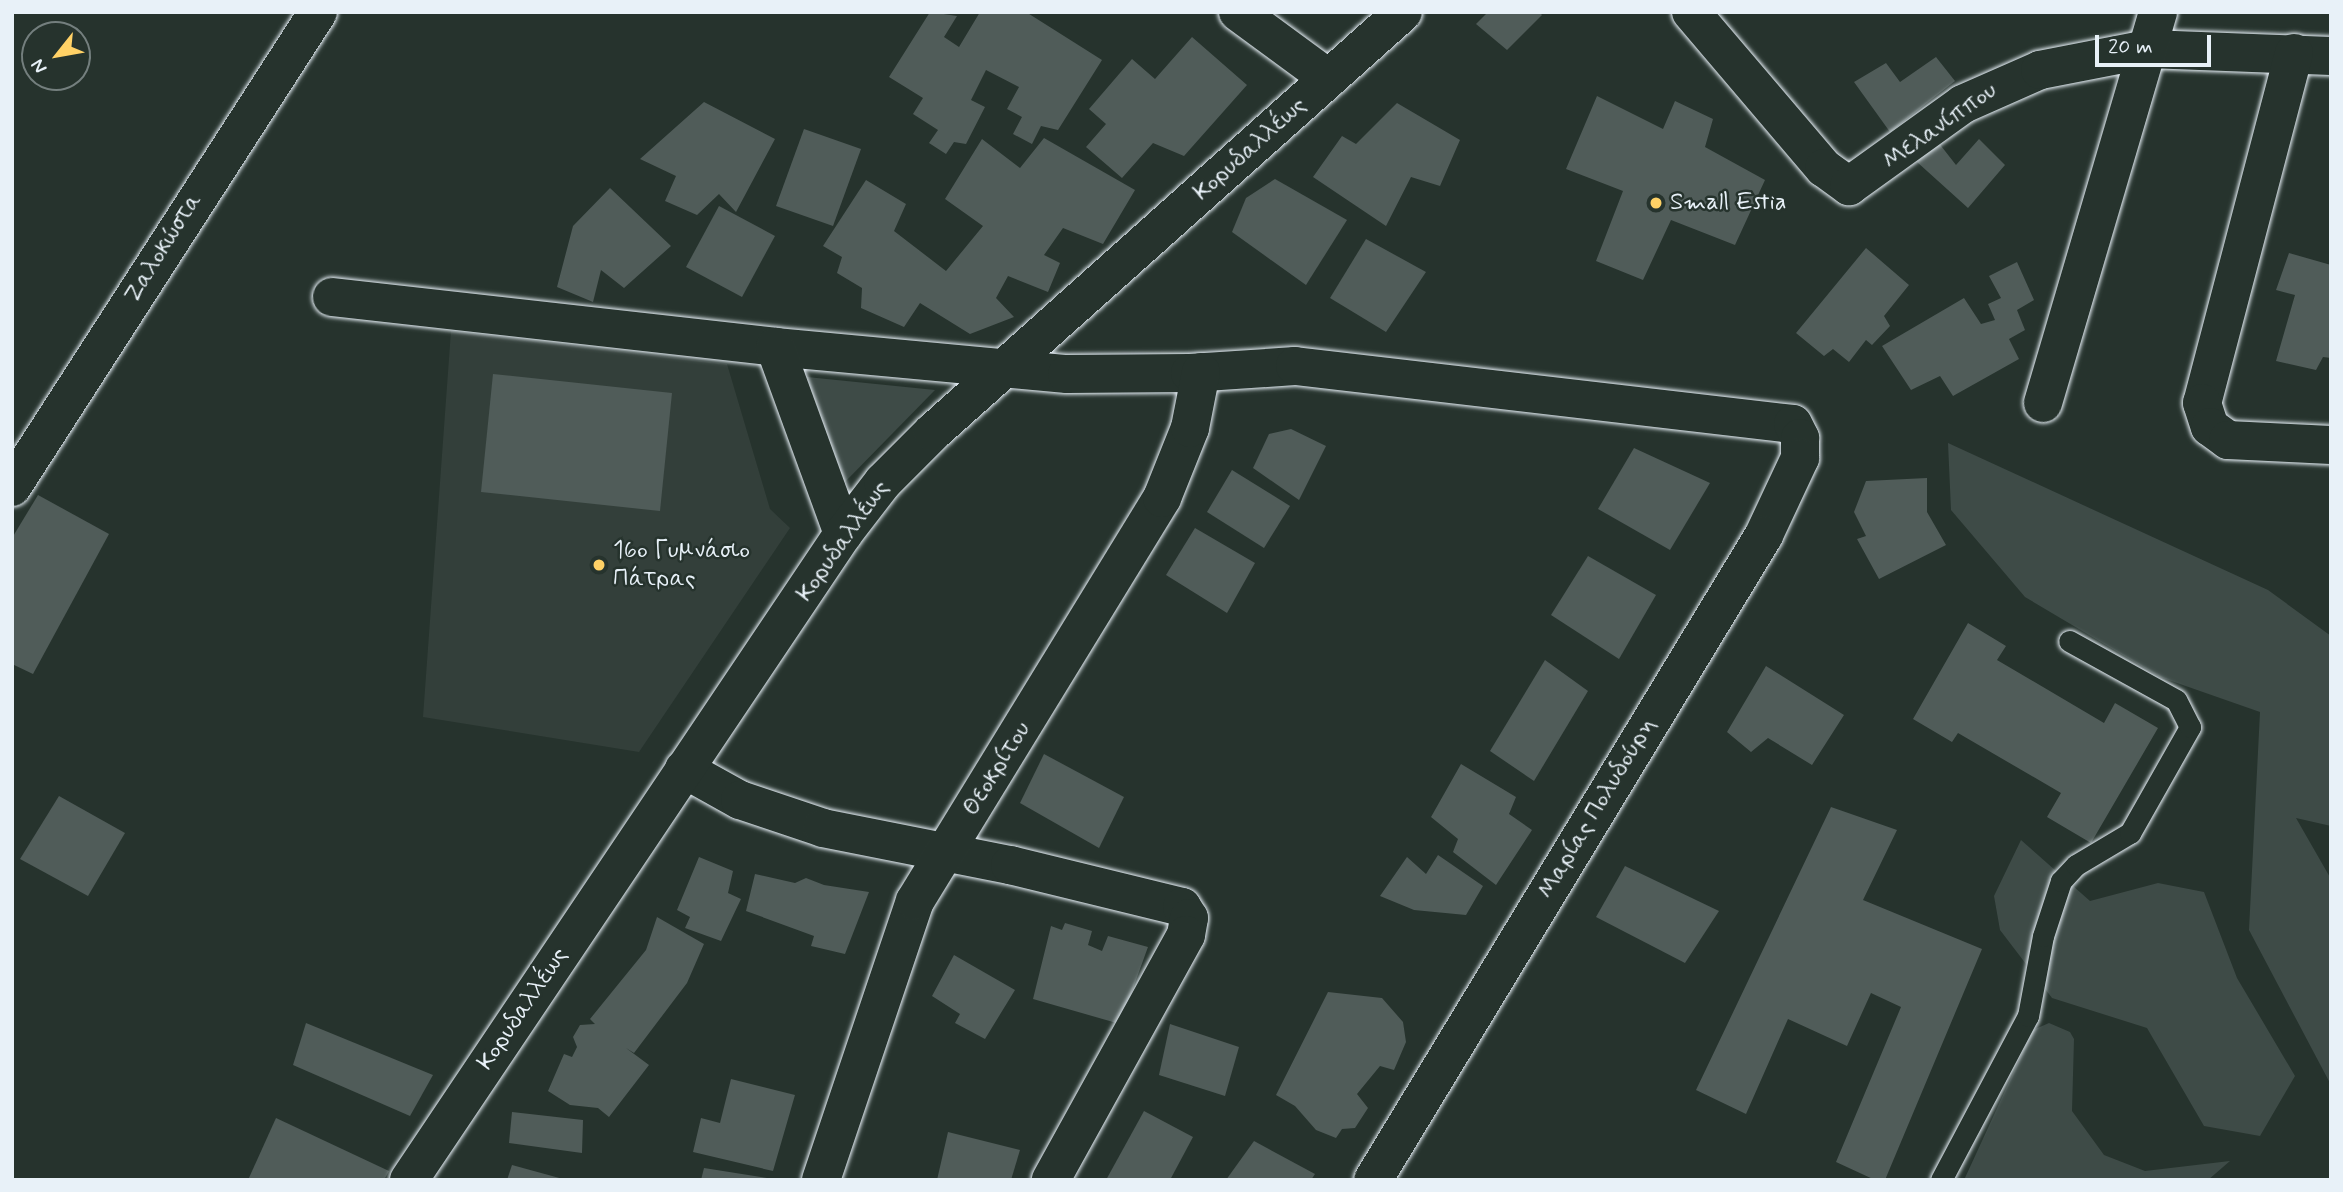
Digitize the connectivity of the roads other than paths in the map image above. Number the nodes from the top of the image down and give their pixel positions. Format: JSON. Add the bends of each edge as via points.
{"nodes":[{"id":1,"x":318,"y":12,"type":"edge"},
{"id":2,"x":1238,"y":12,"type":"edge"},
{"id":3,"x":1403,"y":12,"type":"edge"},
{"id":4,"x":1691,"y":12,"type":"edge"},
{"id":5,"x":2158,"y":12,"type":"edge"},
{"id":6,"x":2148,"y":49,"type":"junction"},
{"id":7,"x":2312,"y":54,"type":"edge"},
{"id":8,"x":1328,"y":78,"type":"junction"},
{"id":9,"x":332,"y":297,"type":"dead end"},
{"id":10,"x":775,"y":347,"type":"junction"},
{"id":11,"x":1004,"y":368,"type":"junction"},
{"id":12,"x":1201,"y":372,"type":"junction"},
{"id":13,"x":2043,"y":403,"type":"dead end"},
{"id":14,"x":2331,"y":444,"type":"edge"},
{"id":15,"x":12,"y":487,"type":"edge"},
{"id":16,"x":844,"y":534,"type":"junction"},
{"id":17,"x":2069,"y":641,"type":"dead end"},
{"id":18,"x":684,"y":769,"type":"junction"},
{"id":19,"x":943,"y":854,"type":"junction"},
{"id":20,"x":409,"y":1180,"type":"edge"},
{"id":21,"x":821,"y":1180,"type":"edge"},
{"id":22,"x":1051,"y":1180,"type":"edge"},
{"id":23,"x":1373,"y":1180,"type":"edge"},
{"id":24,"x":1941,"y":1180,"type":"edge"}],
"edges":[{"from":1,"to":15,"type":"street","name":"Ζαλοκώστα"},
{"from":2,"to":8,"type":"street"},
{"from":3,"to":8,"type":"street","name":"Κορυδαλλέως"},
{"from":4,"to":6,"type":"street","name":"Μελανίππου","via":[[1824,168],[1844,184],[1866,178],[1963,104],[2005,81],[2066,62]]},
{"from":5,"to":6,"type":"street"},
{"from":6,"to":7,"type":"street","name":"Μελανίππου"},
{"from":6,"to":13,"type":"street"},
{"from":7,"to":14,"type":"street","via":[[2202,403],[2210,427],[2228,440]]},
{"from":8,"to":11,"type":"street","name":"Κορυδαλλέως"},
{"from":9,"to":10,"type":"street"},
{"from":10,"to":11,"type":"street"},
{"from":10,"to":16,"type":"street"},
{"from":11,"to":12,"type":"street","via":[[1105,375]]},
{"from":11,"to":16,"type":"street","name":"Κορυδαλλέως","via":[[909,455]]},
{"from":12,"to":19,"type":"street","name":"Θεοκρίτου","via":[[1190,428],[1162,498]]},
{"from":12,"to":23,"type":"street","name":"Μαρίας Πολυδούρη","via":[[1295,366],[1762,416],[1787,421],[1797,430],[1801,444],[1798,467],[1764,535]]},
{"from":16,"to":18,"type":"street","name":"Κορυδαλλέως"},
{"from":17,"to":24,"type":"lane","via":[[2176,700],[2190,727],[2130,833],[2076,865],[2061,881],[2043,936],[2028,1016]]},
{"from":18,"to":19,"type":"street","via":[[760,808],[823,828]]},
{"from":18,"to":20,"type":"street","name":"Κορυδαλλέως"},
{"from":19,"to":21,"type":"street","name":"Θεοκρίτου","via":[[907,921]]},
{"from":19,"to":22,"type":"street","via":[[1164,899],[1182,907],[1189,918],[1186,935]]}]}
